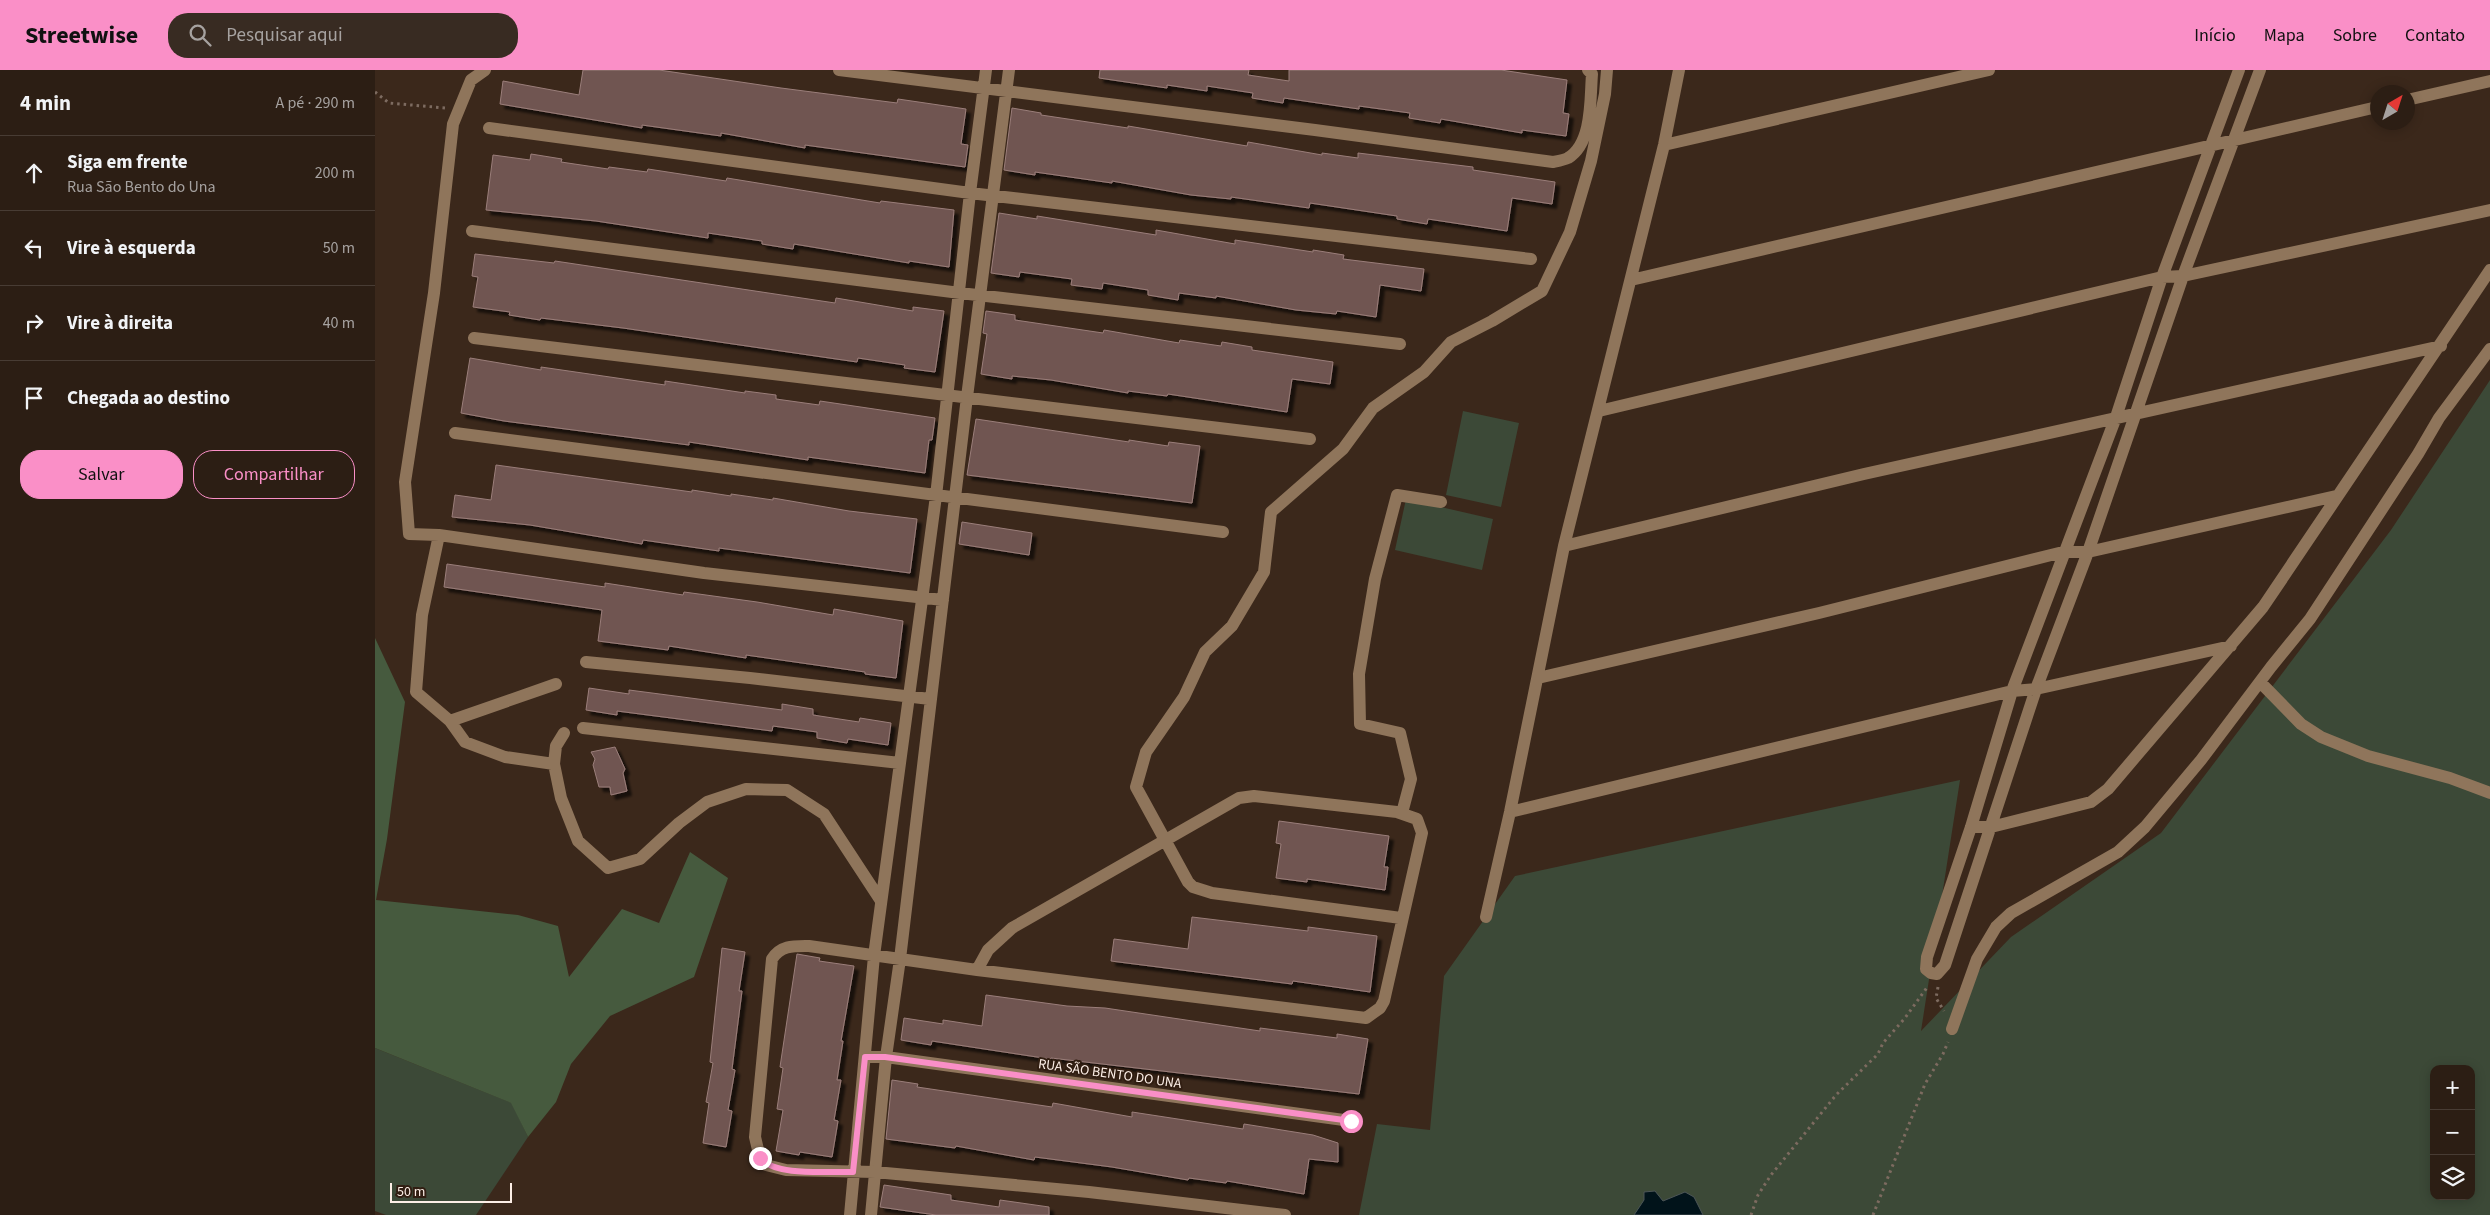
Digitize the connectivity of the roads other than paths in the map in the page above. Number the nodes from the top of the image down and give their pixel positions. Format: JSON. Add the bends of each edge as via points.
{"nodes":[{"id":1,"x":485,"y":70,"type":"edge"},
{"id":2,"x":839,"y":70,"type":"edge"},
{"id":3,"x":986,"y":70,"type":"edge"},
{"id":4,"x":1009,"y":70,"type":"edge"},
{"id":5,"x":1588,"y":70,"type":"edge"},
{"id":6,"x":1607,"y":70,"type":"edge"},
{"id":7,"x":1679,"y":70,"type":"edge"},
{"id":8,"x":1989,"y":70,"type":"edge"},
{"id":9,"x":2239,"y":70,"type":"edge"},
{"id":10,"x":2260,"y":70,"type":"edge"},
{"id":11,"x":2490,"y":81,"type":"edge"},
{"id":12,"x":984,"y":88,"type":"junction"},
{"id":13,"x":1007,"y":91,"type":"junction"},
{"id":14,"x":2415,"y":98,"type":"edge"},
{"id":15,"x":2370,"y":109,"type":"edge"},
{"id":16,"x":489,"y":128,"type":"dead end"},
{"id":17,"x":2235,"y":140,"type":"junction"},
{"id":18,"x":1664,"y":144,"type":"junction"},
{"id":19,"x":2211,"y":145,"type":"junction"},
{"id":20,"x":970,"y":193,"type":"junction"},
{"id":21,"x":993,"y":195,"type":"junction"},
{"id":22,"x":2490,"y":210,"type":"edge"},
{"id":23,"x":472,"y":231,"type":"dead end"},
{"id":24,"x":1531,"y":259,"type":"dead end"},
{"id":25,"x":2490,"y":270,"type":"edge"},
{"id":26,"x":2183,"y":276,"type":"junction"},
{"id":27,"x":2162,"y":277,"type":"junction"},
{"id":28,"x":1631,"y":280,"type":"junction"},
{"id":29,"x":960,"y":293,"type":"junction"},
{"id":30,"x":981,"y":294,"type":"junction"},
{"id":31,"x":474,"y":338,"type":"dead end"},
{"id":32,"x":1400,"y":344,"type":"dead end"},
{"id":33,"x":2441,"y":346,"type":"junction"},
{"id":34,"x":2490,"y":349,"type":"edge"},
{"id":35,"x":948,"y":395,"type":"junction"},
{"id":36,"x":967,"y":397,"type":"junction"},
{"id":37,"x":1599,"y":411,"type":"junction"},
{"id":38,"x":2136,"y":413,"type":"junction"},
{"id":39,"x":2116,"y":417,"type":"junction"},
{"id":40,"x":455,"y":433,"type":"dead end"},
{"id":41,"x":1310,"y":439,"type":"dead end"},
{"id":42,"x":937,"y":496,"type":"junction"},
{"id":43,"x":2336,"y":496,"type":"junction"},
{"id":44,"x":955,"y":497,"type":"junction"},
{"id":45,"x":1441,"y":502,"type":"dead end"},
{"id":46,"x":1223,"y":532,"type":"dead end"},
{"id":47,"x":439,"y":535,"type":"junction"},
{"id":48,"x":1564,"y":546,"type":"junction"},
{"id":49,"x":2063,"y":552,"type":"junction"},
{"id":50,"x":2088,"y":552,"type":"junction"},
{"id":51,"x":922,"y":596,"type":"junction"},
{"id":52,"x":943,"y":600,"type":"junction"},
{"id":53,"x":2231,"y":646,"type":"junction"},
{"id":54,"x":586,"y":662,"type":"dead end"},
{"id":55,"x":1538,"y":678,"type":"junction"},
{"id":56,"x":2260,"y":682,"type":"junction"},
{"id":57,"x":555,"y":684,"type":"dead end"},
{"id":58,"x":2036,"y":689,"type":"junction"},
{"id":59,"x":2012,"y":691,"type":"junction"},
{"id":60,"x":909,"y":698,"type":"junction"},
{"id":61,"x":930,"y":699,"type":"junction"},
{"id":62,"x":450,"y":721,"type":"junction"},
{"id":63,"x":583,"y":728,"type":"dead end"},
{"id":64,"x":565,"y":733,"type":"dead end"},
{"id":65,"x":901,"y":763,"type":"junction"},
{"id":66,"x":554,"y":764,"type":"junction"},
{"id":67,"x":2490,"y":794,"type":"edge"},
{"id":68,"x":1510,"y":812,"type":"junction"},
{"id":69,"x":1402,"y":813,"type":"junction"},
{"id":70,"x":1971,"y":827,"type":"junction"},
{"id":71,"x":1991,"y":827,"type":"junction"},
{"id":72,"x":1165,"y":840,"type":"junction"},
{"id":73,"x":881,"y":901,"type":"junction"},
{"id":74,"x":1486,"y":917,"type":"dead end"},
{"id":75,"x":1401,"y":918,"type":"junction"},
{"id":76,"x":874,"y":956,"type":"junction"},
{"id":77,"x":901,"y":959,"type":"junction"},
{"id":78,"x":977,"y":970,"type":"junction"},
{"id":79,"x":1952,"y":1029,"type":"road end"},
{"id":80,"x":865,"y":1057,"type":"junction"},
{"id":81,"x":885,"y":1057,"type":"junction"},
{"id":82,"x":1351,"y":1121,"type":"dead end"},
{"id":83,"x":853,"y":1172,"type":"junction"},
{"id":84,"x":875,"y":1172,"type":"junction"},
{"id":85,"x":850,"y":1215,"type":"edge"},
{"id":86,"x":871,"y":1215,"type":"edge"},
{"id":87,"x":1285,"y":1215,"type":"edge"}],
"edges":[{"from":1,"to":47,"type":"street","via":[[471,80],[453,124],[434,293],[405,482],[409,534]]},
{"from":2,"to":12,"type":"street"},
{"from":3,"to":12,"type":"street"},
{"from":4,"to":13,"type":"street"},
{"from":5,"to":13,"type":"street","via":[[1592,74],[1584,136],[1568,158],[1553,162]]},
{"from":6,"to":72,"type":"street","via":[[1591,161],[1570,232],[1542,292],[1451,342],[1424,372],[1373,408],[1343,449],[1271,512],[1264,572],[1232,626],[1205,652],[1184,697],[1146,752],[1136,787]]},
{"from":7,"to":18,"type":"street"},
{"from":8,"to":18,"type":"street"},
{"from":9,"to":19,"type":"street"},
{"from":10,"to":17,"type":"street"},
{"from":11,"to":14,"type":"street"},
{"from":12,"to":13,"type":"street"},
{"from":12,"to":20,"type":"street"},
{"from":13,"to":21,"type":"street"},
{"from":15,"to":17,"type":"street"},
{"from":16,"to":20,"type":"street"},
{"from":17,"to":19,"type":"street"},
{"from":17,"to":26,"type":"street"},
{"from":18,"to":28,"type":"street"},
{"from":19,"to":27,"type":"street"},
{"from":19,"to":28,"type":"street"},
{"from":20,"to":21,"type":"street"},
{"from":20,"to":29,"type":"street"},
{"from":21,"to":24,"type":"street"},
{"from":21,"to":30,"type":"street"},
{"from":22,"to":26,"type":"street"},
{"from":23,"to":29,"type":"street"},
{"from":25,"to":33,"type":"street"},
{"from":26,"to":27,"type":"street"},
{"from":26,"to":38,"type":"street"},
{"from":27,"to":37,"type":"street"},
{"from":27,"to":39,"type":"street"},
{"from":28,"to":37,"type":"street"},
{"from":29,"to":30,"type":"street"},
{"from":29,"to":35,"type":"street"},
{"from":30,"to":32,"type":"street"},
{"from":30,"to":36,"type":"street"},
{"from":31,"to":35,"type":"street"},
{"from":33,"to":38,"type":"street"},
{"from":33,"to":43,"type":"street"},
{"from":34,"to":56,"type":"street","via":[[2439,418],[2310,619]]},
{"from":35,"to":36,"type":"street"},
{"from":35,"to":42,"type":"street"},
{"from":36,"to":41,"type":"street"},
{"from":36,"to":44,"type":"street"},
{"from":37,"to":48,"type":"street"},
{"from":38,"to":39,"type":"street"},
{"from":38,"to":50,"type":"street"},
{"from":39,"to":48,"type":"street"},
{"from":39,"to":49,"type":"street"},
{"from":40,"to":42,"type":"street"},
{"from":42,"to":44,"type":"street"},
{"from":42,"to":51,"type":"street"},
{"from":43,"to":50,"type":"street"},
{"from":43,"to":53,"type":"street","via":[[2263,607]]},
{"from":44,"to":46,"type":"street"},
{"from":44,"to":52,"type":"street"},
{"from":45,"to":69,"type":"street","via":[[1397,495],[1375,579],[1359,674],[1360,724],[1400,733],[1411,779]]},
{"from":47,"to":51,"type":"street","via":[[704,573]]},
{"from":47,"to":62,"type":"street","via":[[423,615],[416,692]]},
{"from":48,"to":55,"type":"street"},
{"from":49,"to":50,"type":"street"},
{"from":49,"to":55,"type":"street"},
{"from":49,"to":59,"type":"street"},
{"from":50,"to":58,"type":"street"},
{"from":51,"to":52,"type":"street"},
{"from":51,"to":60,"type":"street"},
{"from":52,"to":61,"type":"street"},
{"from":53,"to":58,"type":"street"},
{"from":53,"to":71,"type":"street","via":[[2099,797],[2091,802]]},
{"from":54,"to":60,"type":"street"},
{"from":55,"to":68,"type":"street"},
{"from":56,"to":67,"type":"street","via":[[2301,724],[2321,737],[2369,756],[2450,778]]},
{"from":56,"to":79,"type":"street","via":[[2201,760],[2135,838],[2106,859],[2011,913],[1996,927],[1977,959]]},
{"from":57,"to":62,"type":"street"},
{"from":58,"to":59,"type":"street"},
{"from":58,"to":71,"type":"street"},
{"from":59,"to":68,"type":"street"},
{"from":59,"to":70,"type":"street"},
{"from":60,"to":61,"type":"street"},
{"from":60,"to":65,"type":"street"},
{"from":61,"to":77,"type":"street"},
{"from":62,"to":66,"type":"street","via":[[465,742],[505,757]]},
{"from":63,"to":65,"type":"street"},
{"from":64,"to":66,"type":"street","via":[[556,746]]},
{"from":65,"to":73,"type":"street"},
{"from":66,"to":73,"type":"street","via":[[561,798],[578,841],[608,868],[640,859],[707,802],[746,790],[787,790],[824,814]]},
{"from":68,"to":74,"type":"street"},
{"from":69,"to":72,"type":"street","via":[[1254,796],[1239,798]]},
{"from":69,"to":75,"type":"street","via":[[1417,819],[1422,833]]},
{"from":70,"to":71,"type":"street"},
{"from":70,"to":71,"type":"street","via":[[1927,957],[1926,969],[1931,974],[1940,972],[1945,965]]},
{"from":72,"to":75,"type":"street","via":[[1188,882],[1201,890]]},
{"from":72,"to":78,"type":"street","via":[[1013,928],[987,950]]},
{"from":73,"to":76,"type":"street"},
{"from":75,"to":78,"type":"street","via":[[1384,1001],[1366,1018]]},
{"from":76,"to":77,"type":"street"},
{"from":76,"to":80,"type":"street"},
{"from":76,"to":83,"type":"street","via":[[809,946],[786,947],[772,959],[755,1137],[760,1158],[766,1164],[786,1170]]},
{"from":77,"to":78,"type":"street"},
{"from":77,"to":81,"type":"street"},
{"from":80,"to":81,"type":"street","name":"RUA SÃO BENTO DO UNA"},
{"from":80,"to":83,"type":"street"},
{"from":81,"to":82,"type":"street","name":"RUA SÃO BENTO DO UNA"},
{"from":81,"to":84,"type":"street"},
{"from":83,"to":84,"type":"street"},
{"from":83,"to":85,"type":"street"},
{"from":84,"to":86,"type":"street"},
{"from":84,"to":87,"type":"street"}]}
